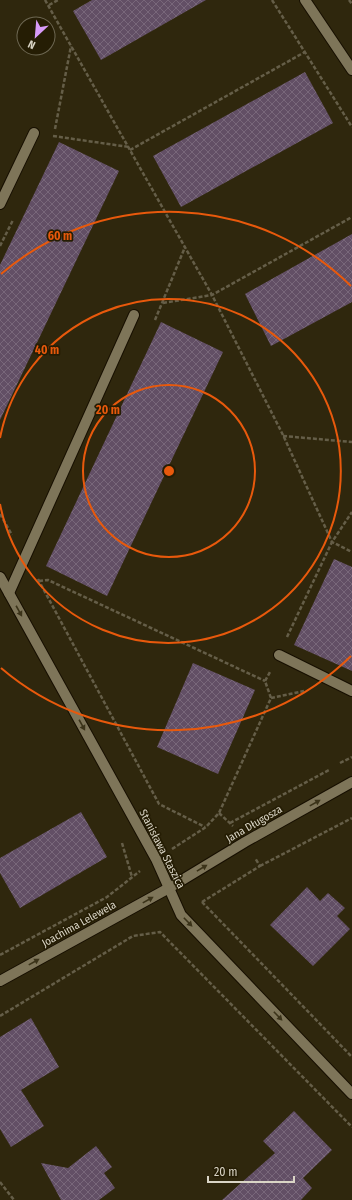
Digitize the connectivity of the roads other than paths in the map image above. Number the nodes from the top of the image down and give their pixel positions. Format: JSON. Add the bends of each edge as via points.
{"nodes":[{"id":1,"x":306,"y":0,"type":"edge"},
{"id":2,"x":352,"y":70,"type":"edge"},
{"id":3,"x":34,"y":133,"type":"dead end"},
{"id":4,"x":0,"y":204,"type":"edge"},
{"id":5,"x":134,"y":315,"type":"dead end"},
{"id":6,"x":0,"y":577,"type":"edge"},
{"id":7,"x":8,"y":592,"type":"junction"},
{"id":8,"x":278,"y":655,"type":"road end"},
{"id":9,"x":352,"y":691,"type":"edge"},
{"id":10,"x":352,"y":782,"type":"edge"},
{"id":11,"x":169,"y":888,"type":"junction"},
{"id":12,"x":0,"y":981,"type":"edge"},
{"id":13,"x":352,"y":1094,"type":"edge"}],
"edges":[{"from":1,"to":2,"type":"street"},
{"from":3,"to":4,"type":"street"},
{"from":5,"to":7,"type":"street"},
{"from":6,"to":7,"type":"street","name":"Stanisława Staszica"},
{"from":7,"to":11,"type":"street","name":"Stanisława Staszica","one_way":true,"via":[[156,859]]},
{"from":8,"to":9,"type":"street"},
{"from":11,"to":10,"type":"street","name":"Jana Długosza","one_way":true},
{"from":12,"to":11,"type":"street","name":"Joachima Lelewela","one_way":true},
{"from":11,"to":13,"type":"street","name":"Stanisława Staszica","one_way":true,"via":[[181,915]]}]}
